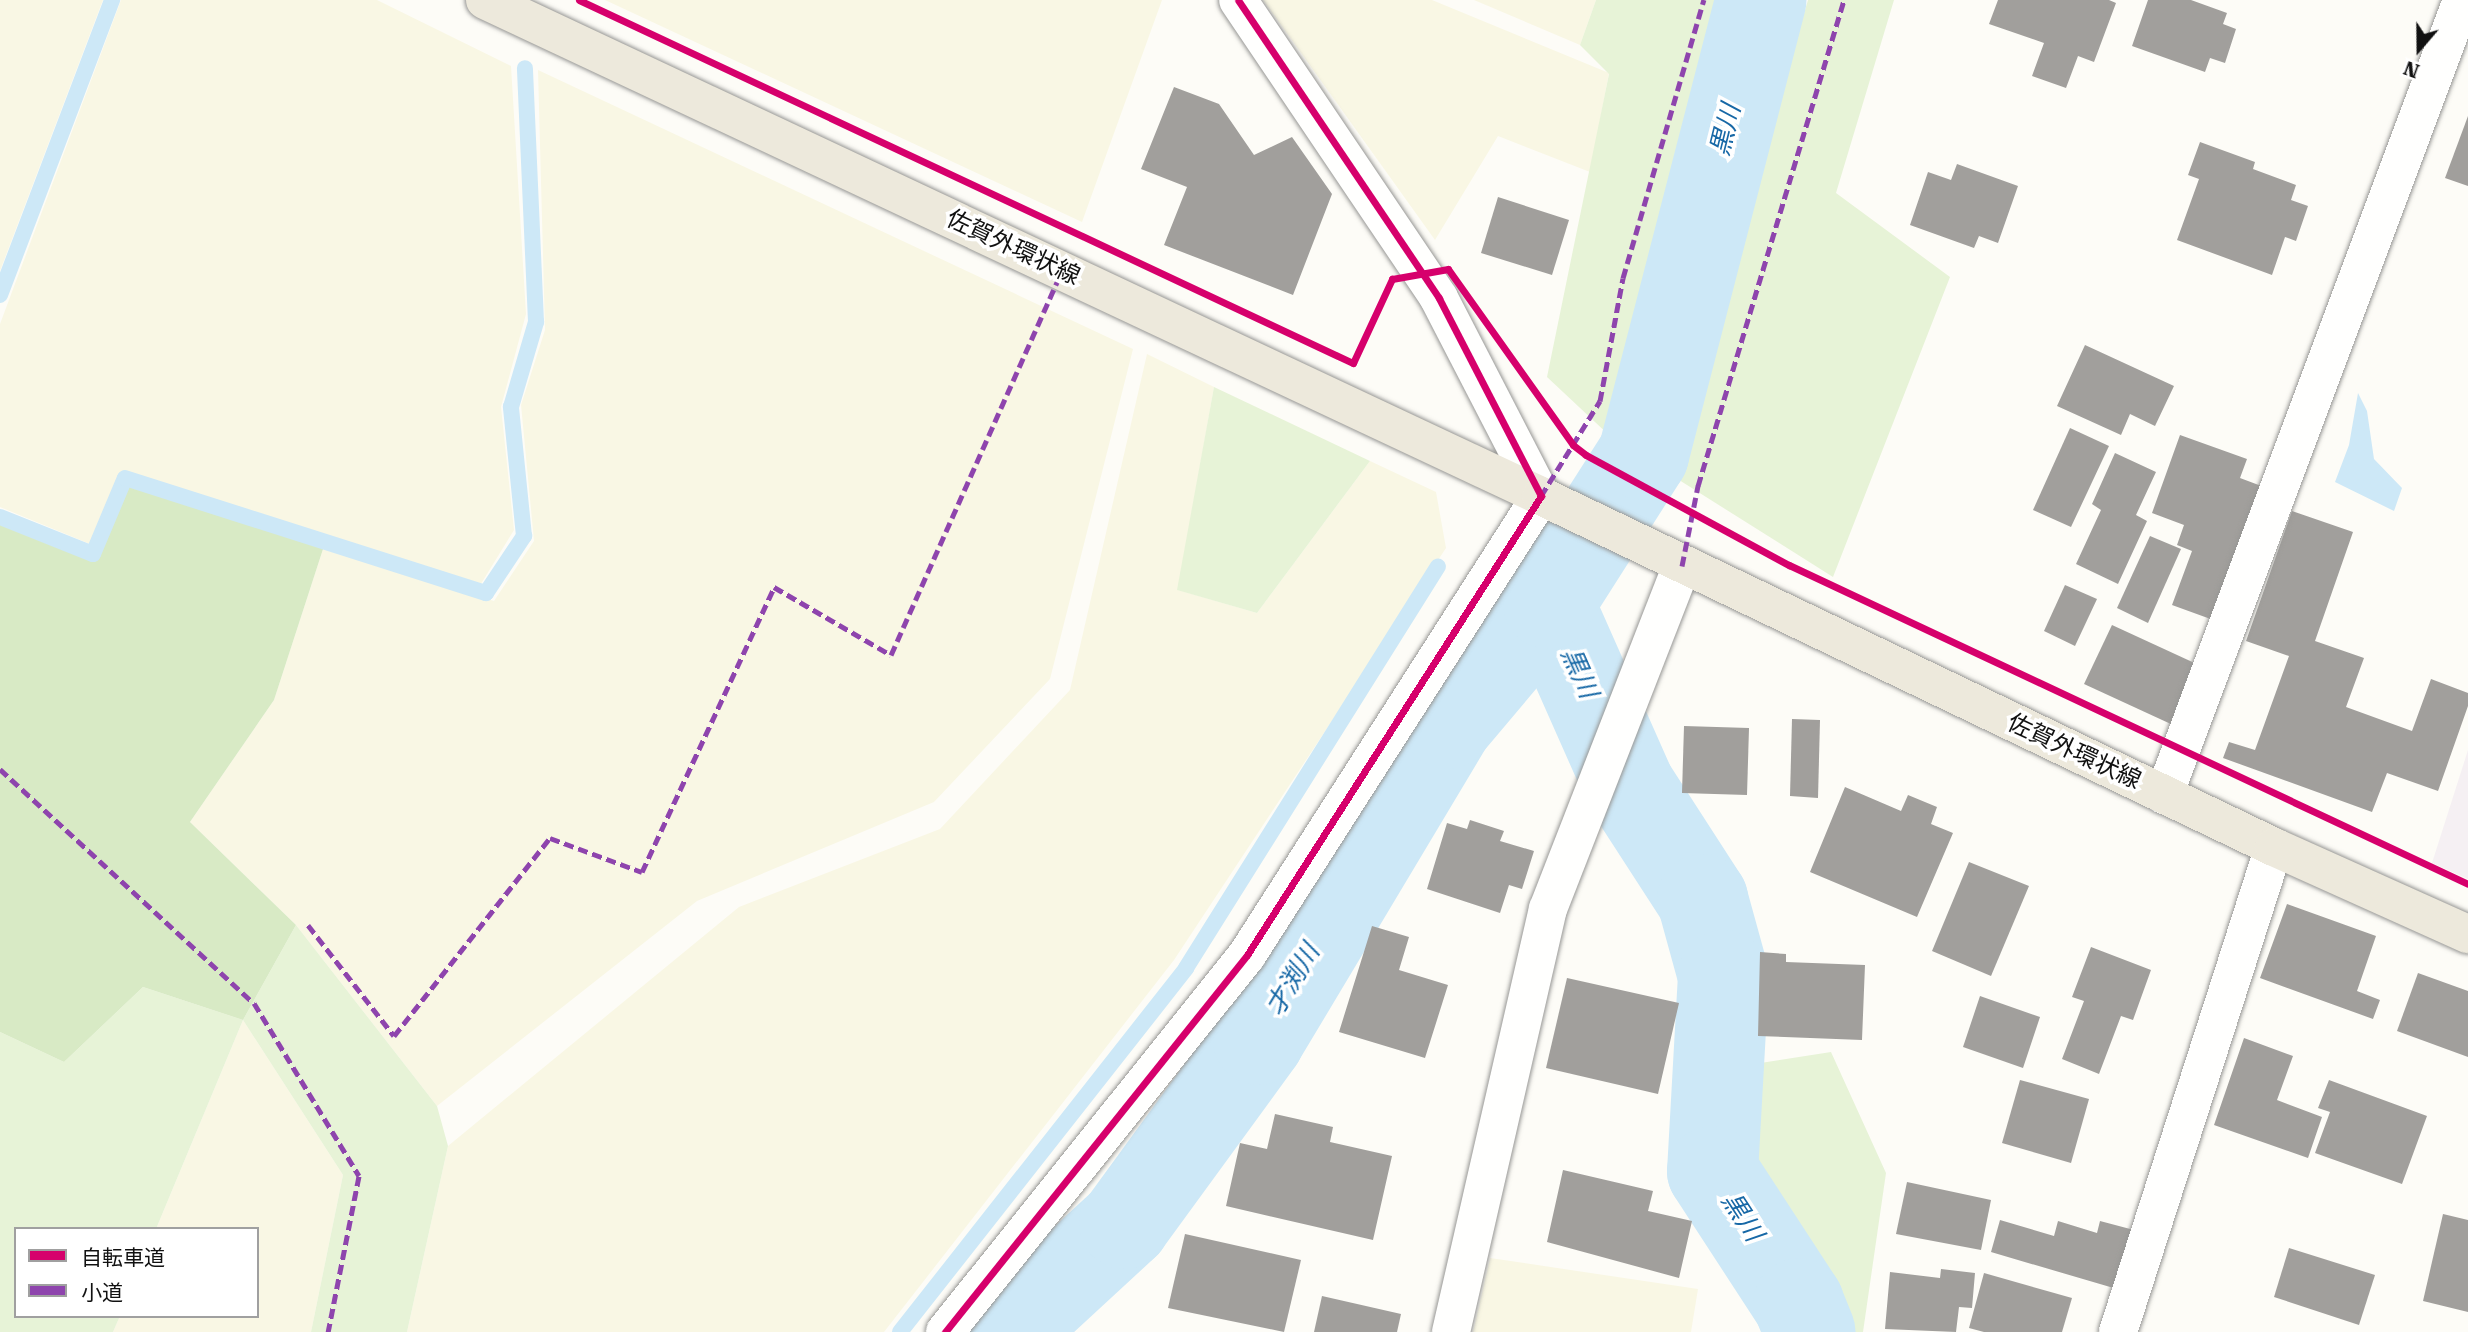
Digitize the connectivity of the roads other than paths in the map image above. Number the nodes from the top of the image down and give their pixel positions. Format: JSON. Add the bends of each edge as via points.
{"nodes":[{"id":1,"x":485,"y":0,"type":"edge"},
{"id":2,"x":1238,"y":0,"type":"edge"},
{"id":3,"x":2462,"y":0,"type":"edge"},
{"id":4,"x":1541,"y":496,"type":"junction"},
{"id":5,"x":1682,"y":566,"type":"junction"},
{"id":6,"x":2164,"y":795,"type":"junction"},
{"id":7,"x":2274,"y":848,"type":"junction"},
{"id":8,"x":2468,"y":934,"type":"edge"},
{"id":9,"x":945,"y":1332,"type":"edge"},
{"id":10,"x":1451,"y":1332,"type":"edge"},
{"id":11,"x":2118,"y":1332,"type":"edge"}],
"edges":[{"from":1,"to":4,"type":"main road","name":"佐賀外環状線"},
{"from":2,"to":4,"type":"street","via":[[1439,298]]},
{"from":3,"to":6,"type":"street"},
{"from":4,"to":5,"type":"main road","name":"佐賀外環状線"},
{"from":4,"to":9,"type":"street","via":[[1247,955]]},
{"from":5,"to":6,"type":"main road","name":"佐賀外環状線"},
{"from":5,"to":10,"type":"street","via":[[1548,909]]},
{"from":6,"to":7,"type":"main road","name":"佐賀外環状線"},
{"from":7,"to":8,"type":"main road","name":"佐賀外環状線"},
{"from":7,"to":11,"type":"street"}]}
